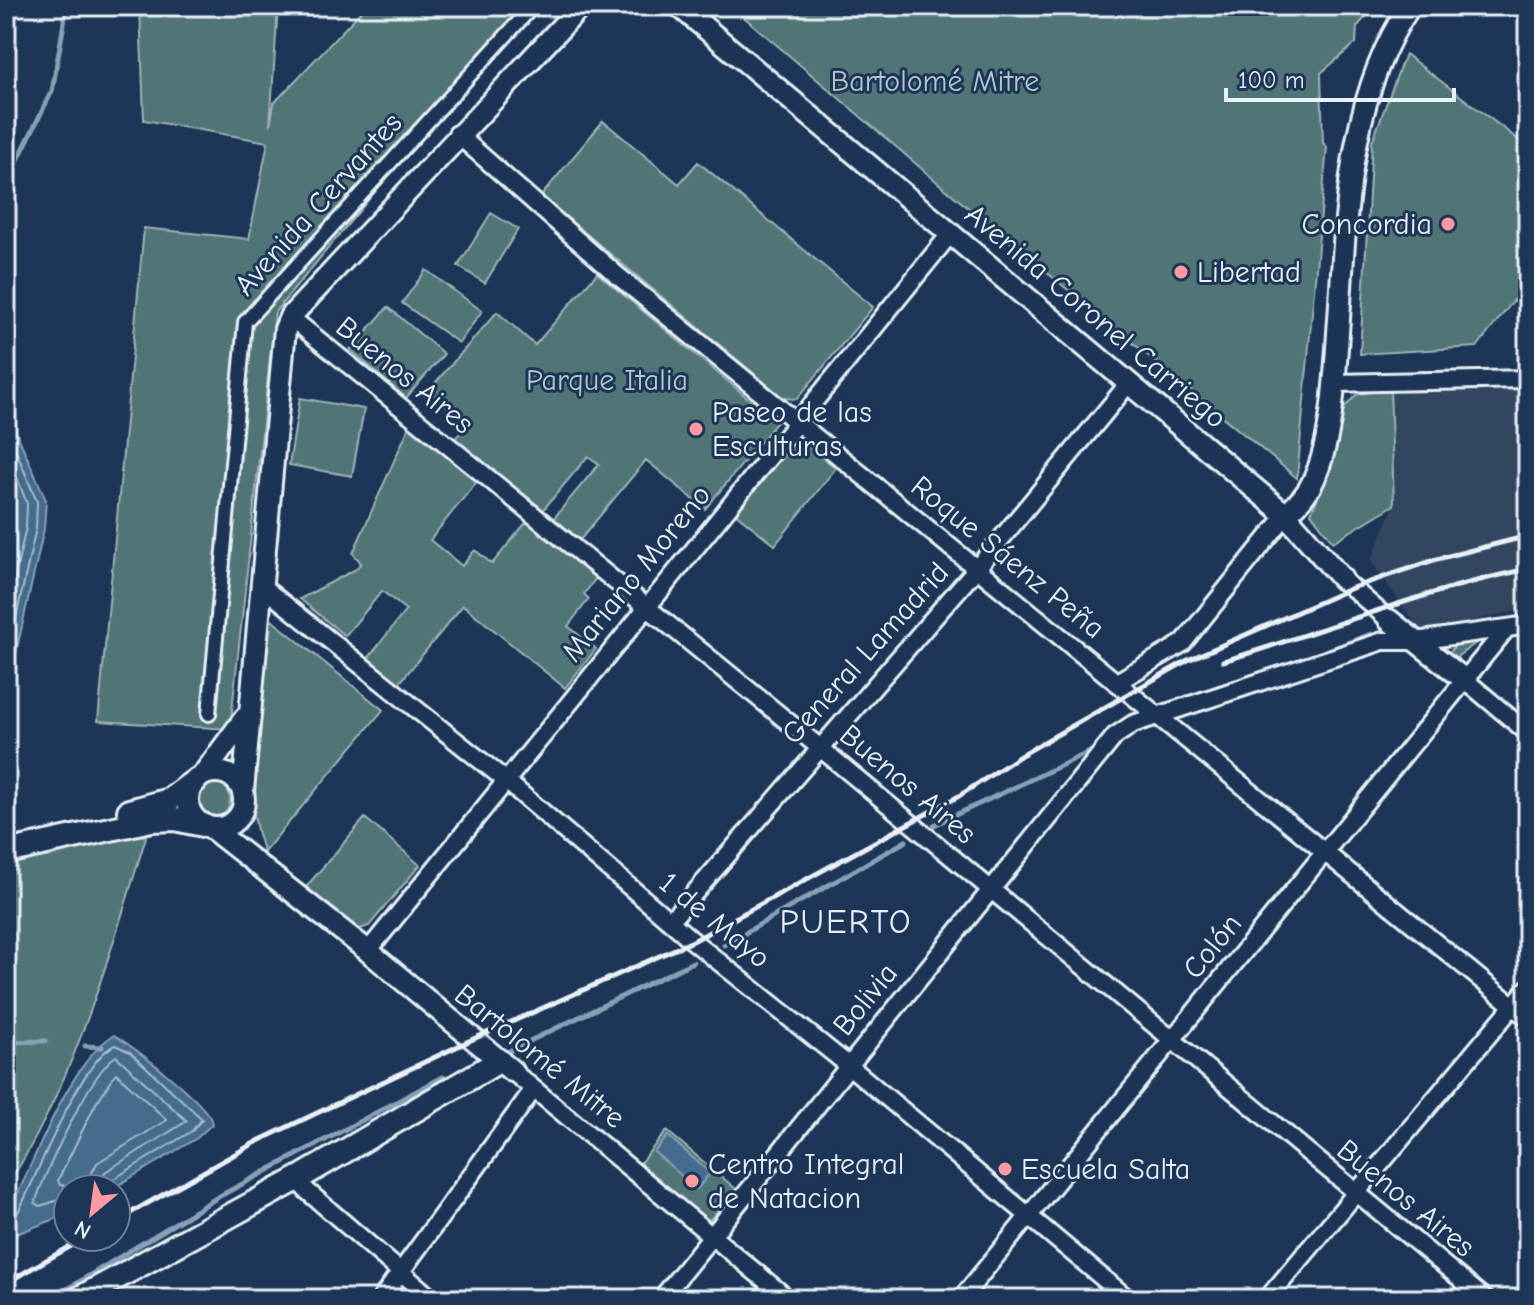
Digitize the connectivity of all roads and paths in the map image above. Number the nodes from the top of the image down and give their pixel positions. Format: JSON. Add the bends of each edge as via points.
{"nodes":[{"id":1,"x":533,"y":6,"type":"edge"},
{"id":2,"x":581,"y":6,"type":"edge"},
{"id":3,"x":679,"y":6,"type":"edge"},
{"id":4,"x":1410,"y":6,"type":"edge"},
{"id":5,"x":457,"y":134,"type":"junction"},
{"id":6,"x":951,"y":233,"type":"junction"},
{"id":7,"x":290,"y":317,"type":"junction"},
{"id":8,"x":1528,"y":379,"type":"edge"},
{"id":9,"x":1129,"y":383,"type":"junction"},
{"id":10,"x":1334,"y":383,"type":"junction"},
{"id":11,"x":797,"y":419,"type":"junction"},
{"id":12,"x":1286,"y":515,"type":"junction"},
{"id":13,"x":977,"y":568,"type":"junction"},
{"id":14,"x":1342,"y":579,"type":"joint"},
{"id":15,"x":264,"y":588,"type":"junction"},
{"id":16,"x":645,"y":607,"type":"junction"},
{"id":17,"x":1389,"y":620,"type":"joint"},
{"id":18,"x":1528,"y":625,"type":"edge"},
{"id":19,"x":1507,"y":628,"type":"junction"},
{"id":20,"x":1416,"y":641,"type":"junction"},
{"id":21,"x":1465,"y":680,"type":"junction"},
{"id":22,"x":1117,"y":682,"type":"junction"},
{"id":23,"x":209,"y":714,"type":"dead end"},
{"id":24,"x":247,"y":715,"type":"junction"},
{"id":25,"x":1159,"y":718,"type":"junction"},
{"id":26,"x":1528,"y":733,"type":"edge"},
{"id":27,"x":819,"y":747,"type":"junction"},
{"id":28,"x":199,"y":778,"type":"junction"},
{"id":29,"x":504,"y":779,"type":"junction"},
{"id":30,"x":243,"y":799,"type":"junction"},
{"id":31,"x":207,"y":826,"type":"junction"},
{"id":32,"x":6,"y":839,"type":"edge"},
{"id":33,"x":1326,"y":850,"type":"junction"},
{"id":34,"x":6,"y":852,"type":"edge"},
{"id":35,"x":254,"y":859,"type":"junction"},
{"id":36,"x":991,"y":889,"type":"junction"},
{"id":37,"x":671,"y":920,"type":"junction"},
{"id":38,"x":368,"y":951,"type":"junction"},
{"id":39,"x":1528,"y":988,"type":"edge"},
{"id":40,"x":1513,"y":1006,"type":"junction"},
{"id":41,"x":1528,"y":1018,"type":"edge"},
{"id":42,"x":1173,"y":1039,"type":"junction"},
{"id":43,"x":848,"y":1065,"type":"junction"},
{"id":44,"x":506,"y":1066,"type":"junction"},
{"id":45,"x":533,"y":1090,"type":"junction"},
{"id":46,"x":302,"y":1184,"type":"junction"},
{"id":47,"x":1357,"y":1195,"type":"junction"},
{"id":48,"x":1029,"y":1216,"type":"junction"},
{"id":49,"x":712,"y":1235,"type":"junction"},
{"id":50,"x":400,"y":1272,"type":"junction"},
{"id":51,"x":78,"y":1299,"type":"edge"},
{"id":52,"x":109,"y":1299,"type":"edge"},
{"id":53,"x":381,"y":1299,"type":"edge"},
{"id":54,"x":432,"y":1299,"type":"edge"},
{"id":55,"x":661,"y":1299,"type":"edge"},
{"id":56,"x":788,"y":1299,"type":"edge"},
{"id":57,"x":961,"y":1299,"type":"edge"},
{"id":58,"x":1128,"y":1299,"type":"edge"},
{"id":59,"x":1267,"y":1299,"type":"edge"},
{"id":60,"x":1485,"y":1299,"type":"edge"}],
"edges":[{"from":1,"to":23,"type":"street","name":"Avenida Cervantes","via":[[245,322]]},
{"from":2,"to":5,"type":"street"},
{"from":3,"to":6,"type":"street","name":"Avenida Coronel Carriego"},
{"from":4,"to":10,"type":"street","via":[[1395,27],[1361,126],[1348,196]]},
{"from":5,"to":7,"type":"street"},
{"from":5,"to":11,"type":"street","name":"Roque Sáenz Peña","via":[[607,267]]},
{"from":6,"to":9,"type":"street","name":"Avenida Coronel Carriego"},
{"from":6,"to":11,"type":"street","name":"Mariano Moreno"},
{"from":7,"to":15,"type":"street"},
{"from":7,"to":16,"type":"street","name":"Buenos Aires"},
{"from":8,"to":10,"type":"street"},
{"from":9,"to":12,"type":"street","name":"Avenida Coronel Carriego"},
{"from":9,"to":13,"type":"street","name":"General Lamadrid"},
{"from":10,"to":12,"type":"street","via":[[1320,461],[1309,489]]},
{"from":11,"to":13,"type":"street","name":"Roque Sáenz Peña"},
{"from":11,"to":16,"type":"street","name":"Mariano Moreno"},
{"from":12,"to":14,"type":"street","name":"Avenida Coronel Carriego"},
{"from":12,"to":22,"type":"street","via":[[1183,643]]},
{"from":13,"to":22,"type":"street","name":"Roque Sáenz Peña"},
{"from":13,"to":27,"type":"street","name":"General Lamadrid"},
{"from":14,"to":17,"type":"street","name":"Avenida Coronel Carriego"},
{"from":15,"to":24,"type":"street"},
{"from":15,"to":29,"type":"street","name":"1 de Mayo"},
{"from":16,"to":27,"type":"street","name":"Buenos Aires"},
{"from":16,"to":29,"type":"street","name":"Mariano Moreno"},
{"from":17,"to":20,"type":"street","name":"Avenida Coronel Carriego"},
{"from":18,"to":19,"type":"street","name":"Bolivia"},
{"from":19,"to":20,"type":"street","name":"Bolivia"},
{"from":19,"to":21,"type":"street","name":"Colón"},
{"from":20,"to":21,"type":"street","name":"Avenida Coronel Carriego"},
{"from":20,"to":25,"type":"street","name":"Bolivia","via":[[1383,641]]},
{"from":21,"to":26,"type":"street"},
{"from":21,"to":33,"type":"street","name":"Colón"},
{"from":22,"to":25,"type":"street","name":"Roque Sáenz Peña"},
{"from":24,"to":28,"type":"street"},
{"from":24,"to":30,"type":"street"},
{"from":25,"to":33,"type":"street","name":"Roque Sáenz Peña"},
{"from":25,"to":36,"type":"street","name":"Bolivia","via":[[1133,724],[1115,736]]},
{"from":27,"to":36,"type":"street","name":"Buenos Aires"},
{"from":27,"to":37,"type":"street","name":"General Lamadrid"},
{"from":28,"to":30,"type":"street","via":[[231,776]]},
{"from":28,"to":31,"type":"street","via":[[190,789],[188,806]]},
{"from":28,"to":32,"type":"main road","via":[[154,805]]},
{"from":29,"to":37,"type":"street","name":"1 de Mayo"},
{"from":29,"to":38,"type":"street","name":"Mariano Moreno"},
{"from":30,"to":31,"type":"street","via":[[228,826]]},
{"from":30,"to":35,"type":"street"},
{"from":31,"to":34,"type":"main road","via":[[151,820]]},
{"from":31,"to":35,"type":"street","name":"Bartolomé Mitre"},
{"from":33,"to":40,"type":"street","name":"Roque Sáenz Peña"},
{"from":33,"to":42,"type":"street","name":"Colón"},
{"from":35,"to":38,"type":"street","name":"Bartolomé Mitre"},
{"from":36,"to":42,"type":"street","name":"Buenos Aires"},
{"from":36,"to":43,"type":"street","name":"Bolivia"},
{"from":37,"to":43,"type":"street","name":"1 de Mayo"},
{"from":38,"to":44,"type":"street","name":"Bartolomé Mitre"},
{"from":39,"to":40,"type":"street"},
{"from":40,"to":41,"type":"street","name":"Roque Sáenz Peña"},
{"from":40,"to":47,"type":"street"},
{"from":42,"to":47,"type":"street","name":"Buenos Aires"},
{"from":42,"to":48,"type":"street","name":"Colón"},
{"from":43,"to":48,"type":"street","name":"1 de Mayo"},
{"from":43,"to":49,"type":"street","name":"Bolivia"},
{"from":44,"to":45,"type":"street","name":"Bartolomé Mitre"},
{"from":44,"to":46,"type":"main road"},
{"from":45,"to":49,"type":"street","name":"Bartolomé Mitre"},
{"from":45,"to":50,"type":"street"},
{"from":46,"to":50,"type":"street"},
{"from":46,"to":51,"type":"main road"},
{"from":46,"to":52,"type":"main road"},
{"from":47,"to":59,"type":"street"},
{"from":47,"to":60,"type":"street","name":"Buenos Aires"},
{"from":48,"to":57,"type":"street","name":"Colón"},
{"from":48,"to":58,"type":"street","name":"1 de Mayo"},
{"from":49,"to":55,"type":"street","name":"Bolivia"},
{"from":49,"to":56,"type":"street","name":"Bartolomé Mitre"},
{"from":50,"to":53,"type":"street"},
{"from":50,"to":54,"type":"street"}]}
